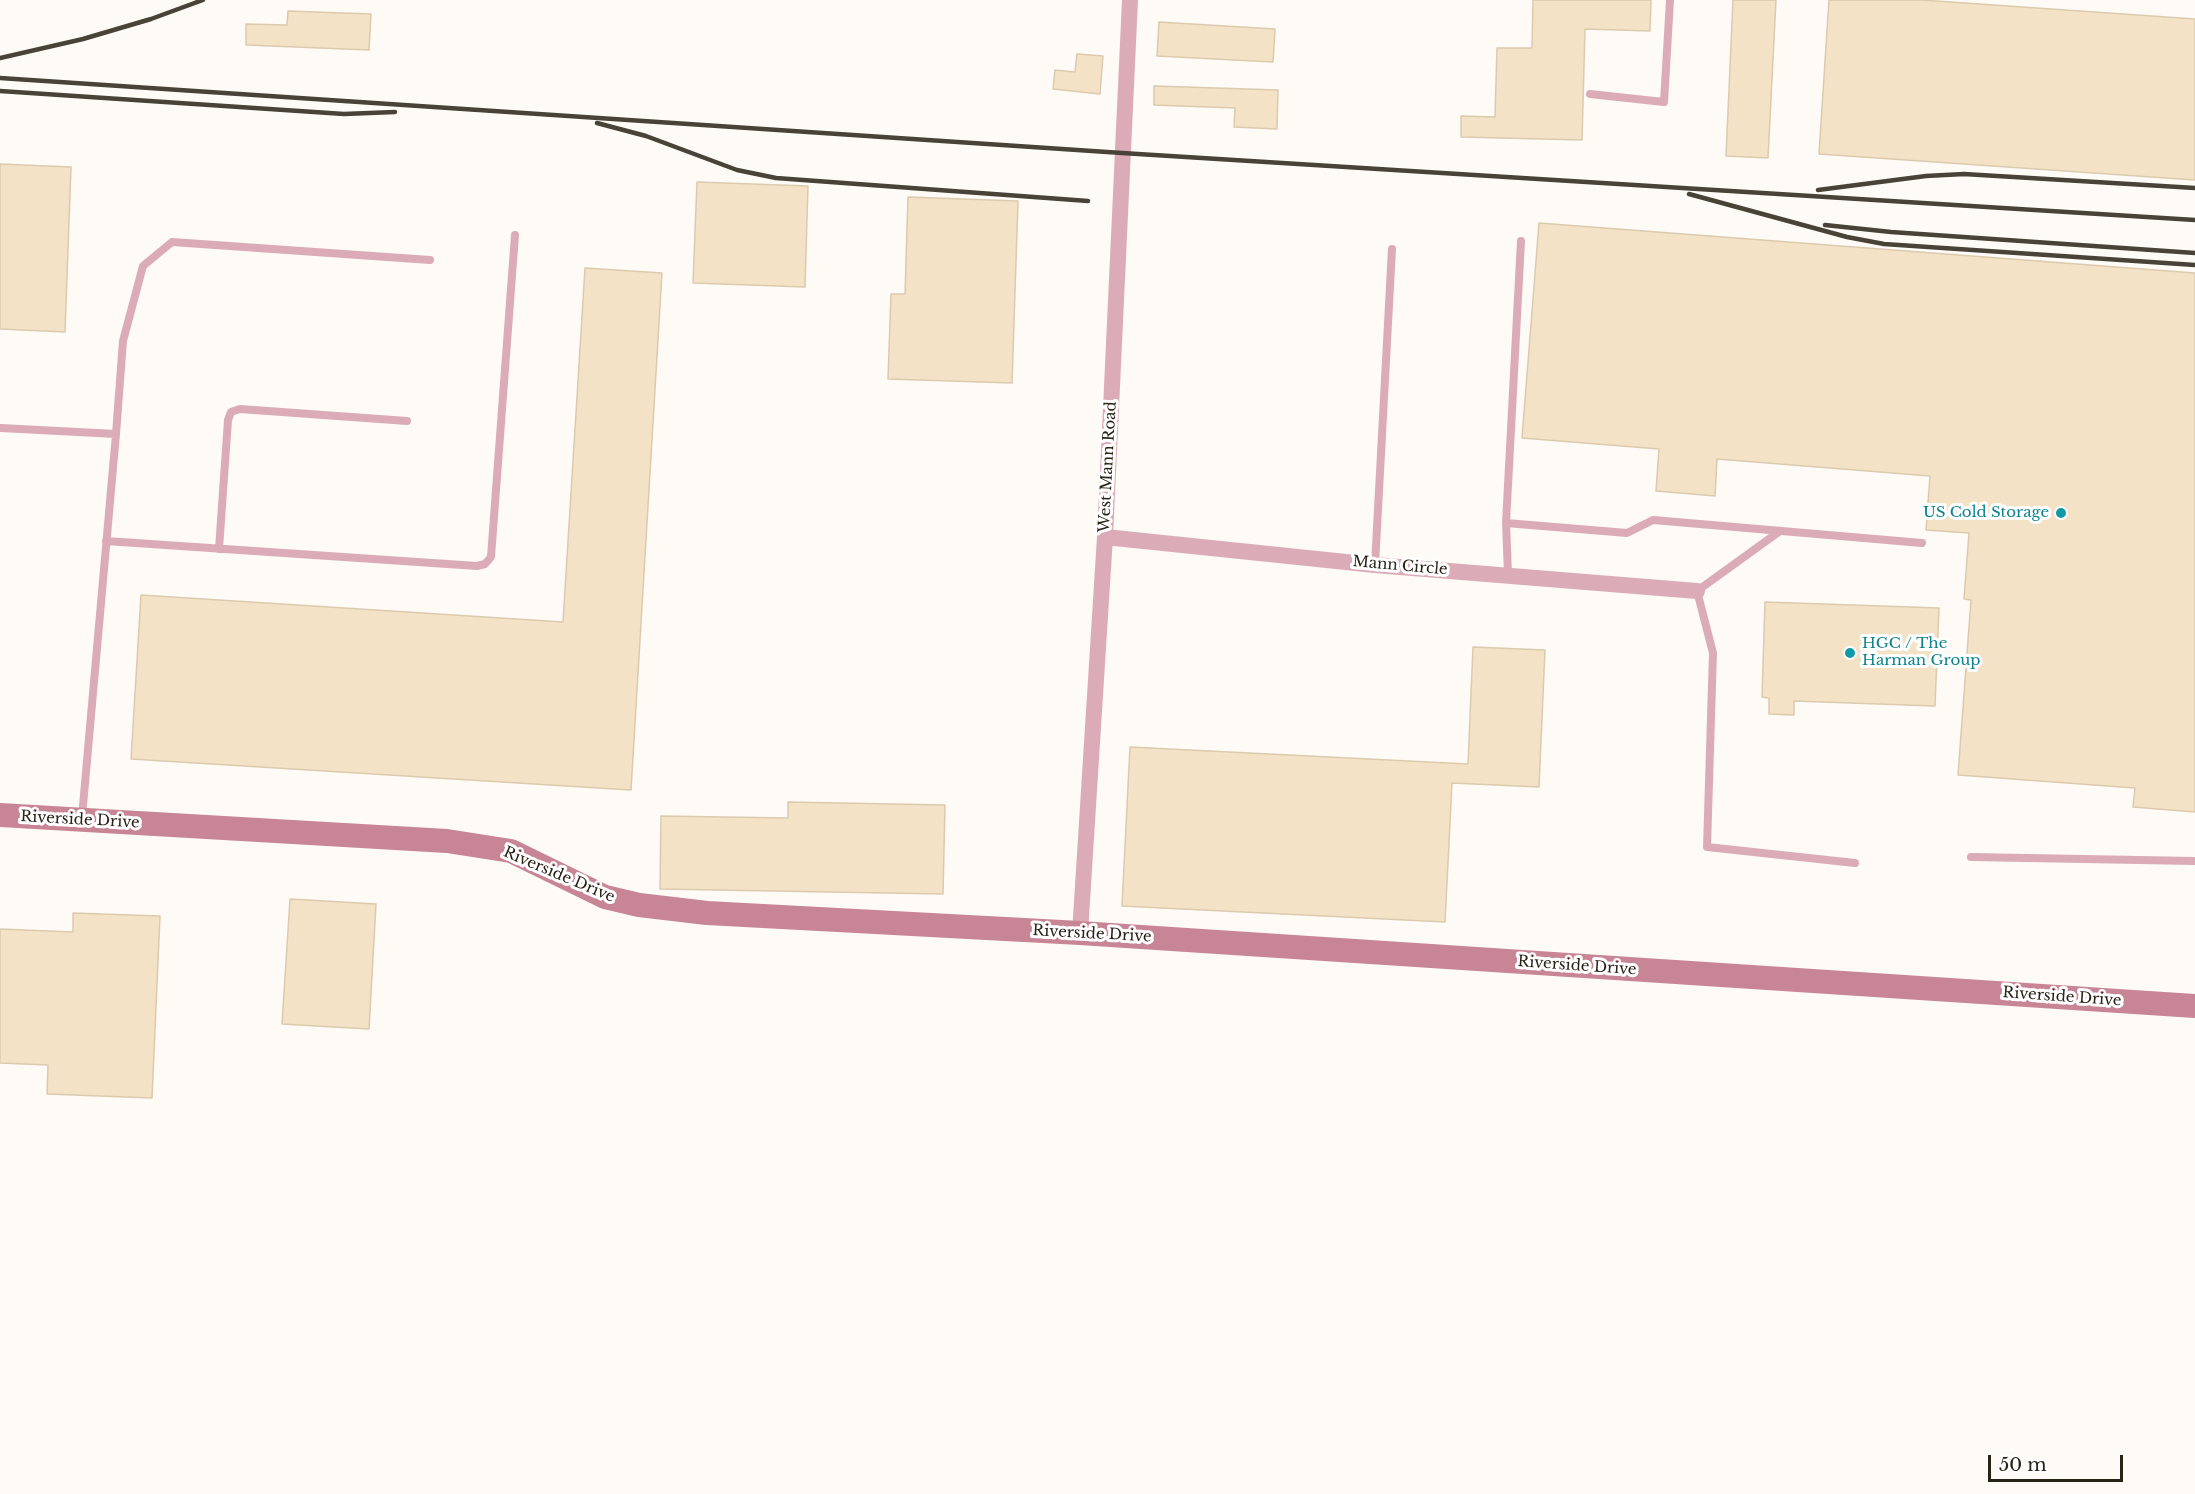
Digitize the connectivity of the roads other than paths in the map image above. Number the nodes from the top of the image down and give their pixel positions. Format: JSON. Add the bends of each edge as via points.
{"nodes":[{"id":1,"x":1130,"y":0,"type":"edge"},
{"id":2,"x":1671,"y":0,"type":"edge"},
{"id":3,"x":1590,"y":94,"type":"dead end"},
{"id":4,"x":514,"y":235,"type":"dead end"},
{"id":5,"x":1521,"y":241,"type":"dead end"},
{"id":6,"x":1392,"y":249,"type":"dead end"},
{"id":7,"x":430,"y":260,"type":"dead end"},
{"id":8,"x":407,"y":421,"type":"dead end"},
{"id":9,"x":1,"y":428,"type":"edge"},
{"id":10,"x":116,"y":434,"type":"junction"},
{"id":11,"x":1506,"y":523,"type":"junction"},
{"id":12,"x":1780,"y":531,"type":"junction"},
{"id":13,"x":1105,"y":537,"type":"junction"},
{"id":14,"x":106,"y":541,"type":"junction"},
{"id":15,"x":1922,"y":543,"type":"dead end"},
{"id":16,"x":219,"y":549,"type":"junction"},
{"id":17,"x":1375,"y":565,"type":"junction"},
{"id":18,"x":1508,"y":574,"type":"junction"},
{"id":19,"x":1697,"y":591,"type":"junction"},
{"id":20,"x":0,"y":815,"type":"edge"},
{"id":21,"x":81,"y":820,"type":"junction"},
{"id":22,"x":1971,"y":857,"type":"dead end"},
{"id":23,"x":2195,"y":861,"type":"edge"},
{"id":24,"x":1856,"y":863,"type":"dead end"},
{"id":25,"x":1080,"y":933,"type":"junction"},
{"id":26,"x":2195,"y":1006,"type":"edge"}],
"edges":[{"from":1,"to":13,"type":"street","name":"West Mann Road"},
{"from":2,"to":3,"type":"lane","via":[[1664,102]]},
{"from":4,"to":16,"type":"lane","via":[[491,557],[485,564]]},
{"from":5,"to":11,"type":"lane"},
{"from":6,"to":17,"type":"lane"},
{"from":7,"to":10,"type":"lane","via":[[172,242],[143,266],[123,341]]},
{"from":8,"to":16,"type":"lane","via":[[240,409],[231,412]]},
{"from":9,"to":10,"type":"lane"},
{"from":10,"to":14,"type":"lane"},
{"from":11,"to":12,"type":"lane","via":[[1627,533],[1653,520]]},
{"from":11,"to":18,"type":"lane"},
{"from":12,"to":15,"type":"lane"},
{"from":12,"to":19,"type":"lane"},
{"from":13,"to":17,"type":"street","name":"Mann Circle"},
{"from":13,"to":25,"type":"street","name":"West Mann Road"},
{"from":14,"to":16,"type":"lane"},
{"from":14,"to":21,"type":"lane"},
{"from":17,"to":18,"type":"street","name":"Mann Circle"},
{"from":18,"to":19,"type":"street","name":"Mann Circle"},
{"from":19,"to":24,"type":"lane","via":[[1713,653],[1707,847]]},
{"from":20,"to":21,"type":"street","name":"Riverside Drive"},
{"from":21,"to":25,"type":"street","name":"Riverside Drive","via":[[447,841],[511,851],[604,897],[707,913]]},
{"from":22,"to":23,"type":"lane"},
{"from":25,"to":26,"type":"street","name":"Riverside Drive"}]}
